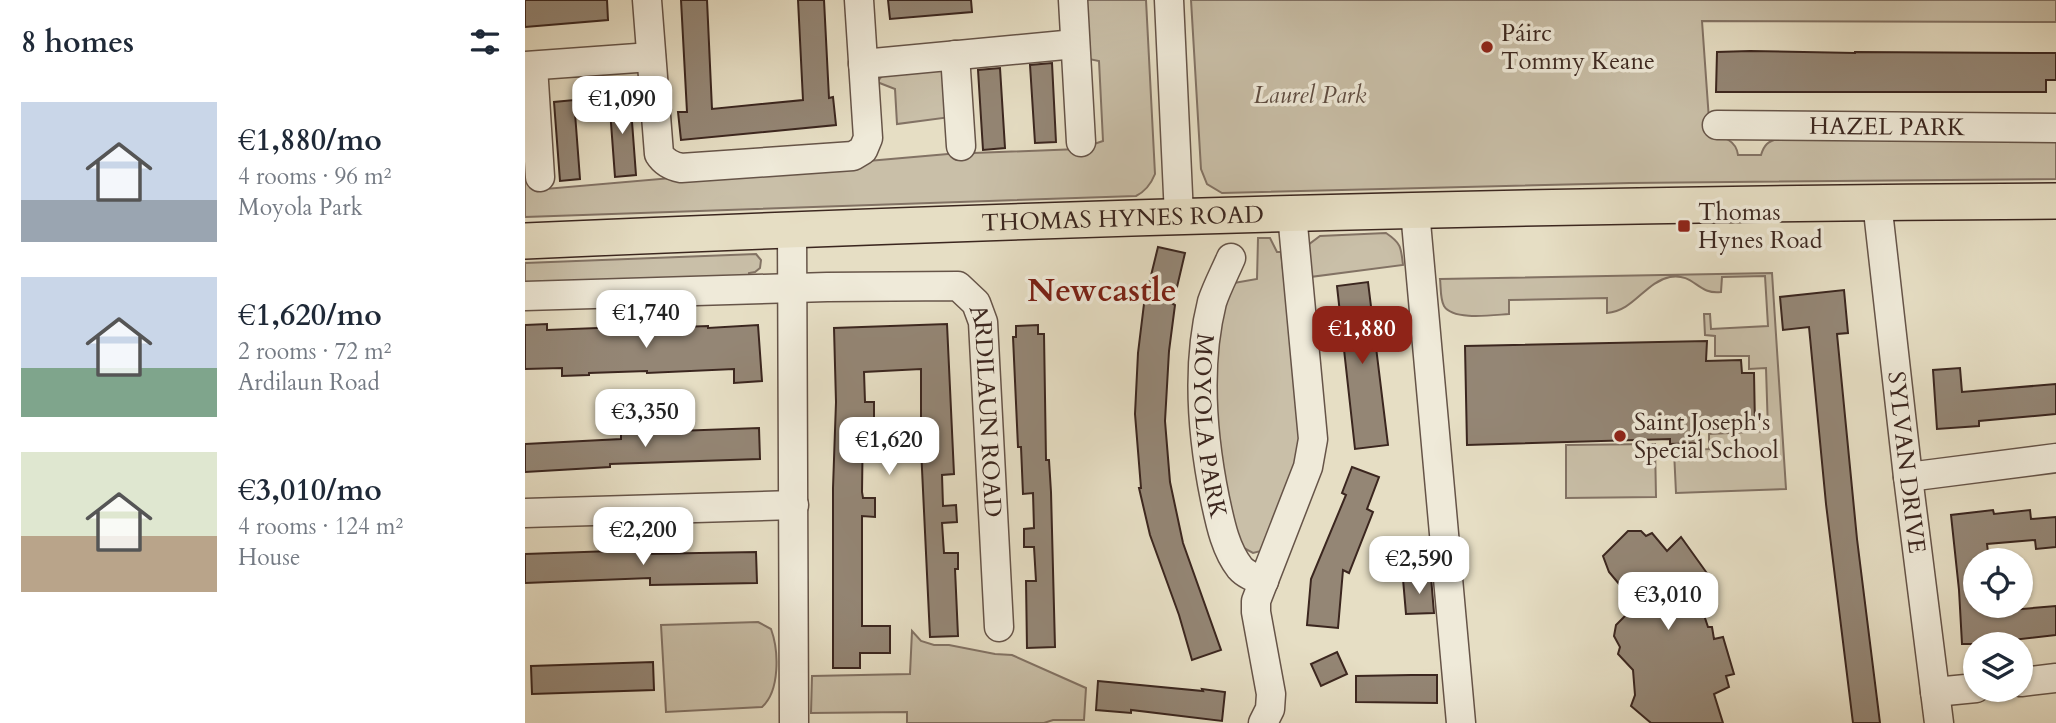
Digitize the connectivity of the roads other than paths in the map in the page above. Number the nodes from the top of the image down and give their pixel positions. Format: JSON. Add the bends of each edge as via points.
{"nodes":[{"id":1,"x":647,"y":0,"type":"edge"},
{"id":2,"x":859,"y":0,"type":"edge"},
{"id":3,"x":1073,"y":0,"type":"edge"},
{"id":4,"x":1169,"y":0,"type":"edge"},
{"id":5,"x":1075,"y":44,"type":"junction"},
{"id":6,"x":955,"y":55,"type":"junction"},
{"id":7,"x":651,"y":57,"type":"junction"},
{"id":8,"x":863,"y":64,"type":"junction"},
{"id":9,"x":529,"y":66,"type":"edge"},
{"id":10,"x":1717,"y":125,"type":"dead end"},
{"id":11,"x":2056,"y":128,"type":"edge"},
{"id":12,"x":1081,"y":142,"type":"dead end"},
{"id":13,"x":961,"y":146,"type":"dead end"},
{"id":14,"x":540,"y":177,"type":"dead end"},
{"id":15,"x":2056,"y":201,"type":"edge"},
{"id":16,"x":1877,"y":202,"type":"junction"},
{"id":17,"x":1415,"y":211,"type":"junction"},
{"id":18,"x":1292,"y":214,"type":"junction"},
{"id":19,"x":1179,"y":216,"type":"junction"},
{"id":20,"x":792,"y":229,"type":"junction"},
{"id":21,"x":525,"y":241,"type":"edge"},
{"id":22,"x":1231,"y":258,"type":"dead end"},
{"id":23,"x":792,"y":288,"type":"junction"},
{"id":24,"x":525,"y":296,"type":"edge"},
{"id":25,"x":2056,"y":458,"type":"edge"},
{"id":26,"x":1908,"y":477,"type":"junction"},
{"id":27,"x":794,"y":505,"type":"junction"},
{"id":28,"x":525,"y":513,"type":"edge"},
{"id":29,"x":1264,"y":580,"type":"junction"},
{"id":30,"x":999,"y":627,"type":"dead end"},
{"id":31,"x":2056,"y":678,"type":"edge"},
{"id":32,"x":2033,"y":681,"type":"edge"},
{"id":33,"x":1963,"y":689,"type":"edge"},
{"id":34,"x":1935,"y":692,"type":"junction"},
{"id":35,"x":794,"y":723,"type":"edge"},
{"id":36,"x":1263,"y":723,"type":"edge"},
{"id":37,"x":1461,"y":723,"type":"edge"},
{"id":38,"x":1939,"y":723,"type":"edge"}],
"edges":[{"from":1,"to":7,"type":"street"},
{"from":2,"to":8,"type":"street"},
{"from":3,"to":5,"type":"street"},
{"from":4,"to":19,"type":"street"},
{"from":5,"to":6,"type":"street"},
{"from":5,"to":12,"type":"street"},
{"from":6,"to":8,"type":"street"},
{"from":6,"to":13,"type":"street"},
{"from":7,"to":8,"type":"street","via":[[659,154],[681,168],[860,153],[868,138]]},
{"from":7,"to":9,"type":"street"},
{"from":9,"to":14,"type":"street"},
{"from":10,"to":11,"type":"street","name":"HAZEL PARK"},
{"from":15,"to":16,"type":"main road","name":"THOMAS HYNES ROAD"},
{"from":16,"to":17,"type":"main road","name":"THOMAS HYNES ROAD"},
{"from":16,"to":26,"type":"street","name":"SYLVAN DRIVE"},
{"from":17,"to":18,"type":"main road","name":"THOMAS HYNES ROAD"},
{"from":17,"to":37,"type":"street"},
{"from":18,"to":19,"type":"main road","name":"THOMAS HYNES ROAD"},
{"from":18,"to":29,"type":"street","via":[[1313,439],[1308,467]]},
{"from":19,"to":20,"type":"main road","name":"THOMAS HYNES ROAD"},
{"from":20,"to":21,"type":"main road","name":"THOMAS HYNES ROAD"},
{"from":20,"to":23,"type":"street"},
{"from":22,"to":29,"type":"street","name":"MOYOLA PARK","via":[[1216,291],[1208,327],[1203,376],[1205,444],[1227,545],[1240,568]]},
{"from":23,"to":24,"type":"street","name":"ARDILAUN ROAD"},
{"from":23,"to":27,"type":"street"},
{"from":23,"to":30,"type":"street","name":"ARDILAUN ROAD","via":[[958,286],[976,303],[983,322]]},
{"from":25,"to":26,"type":"street"},
{"from":26,"to":34,"type":"street","name":"SYLVAN DRIVE"},
{"from":27,"to":28,"type":"street"},
{"from":27,"to":35,"type":"street"},
{"from":29,"to":36,"type":"street","via":[[1255,606],[1271,694]]},
{"from":31,"to":32,"type":"street"},
{"from":33,"to":34,"type":"street"},
{"from":34,"to":38,"type":"street","name":"SYLVAN DRIVE"}]}
